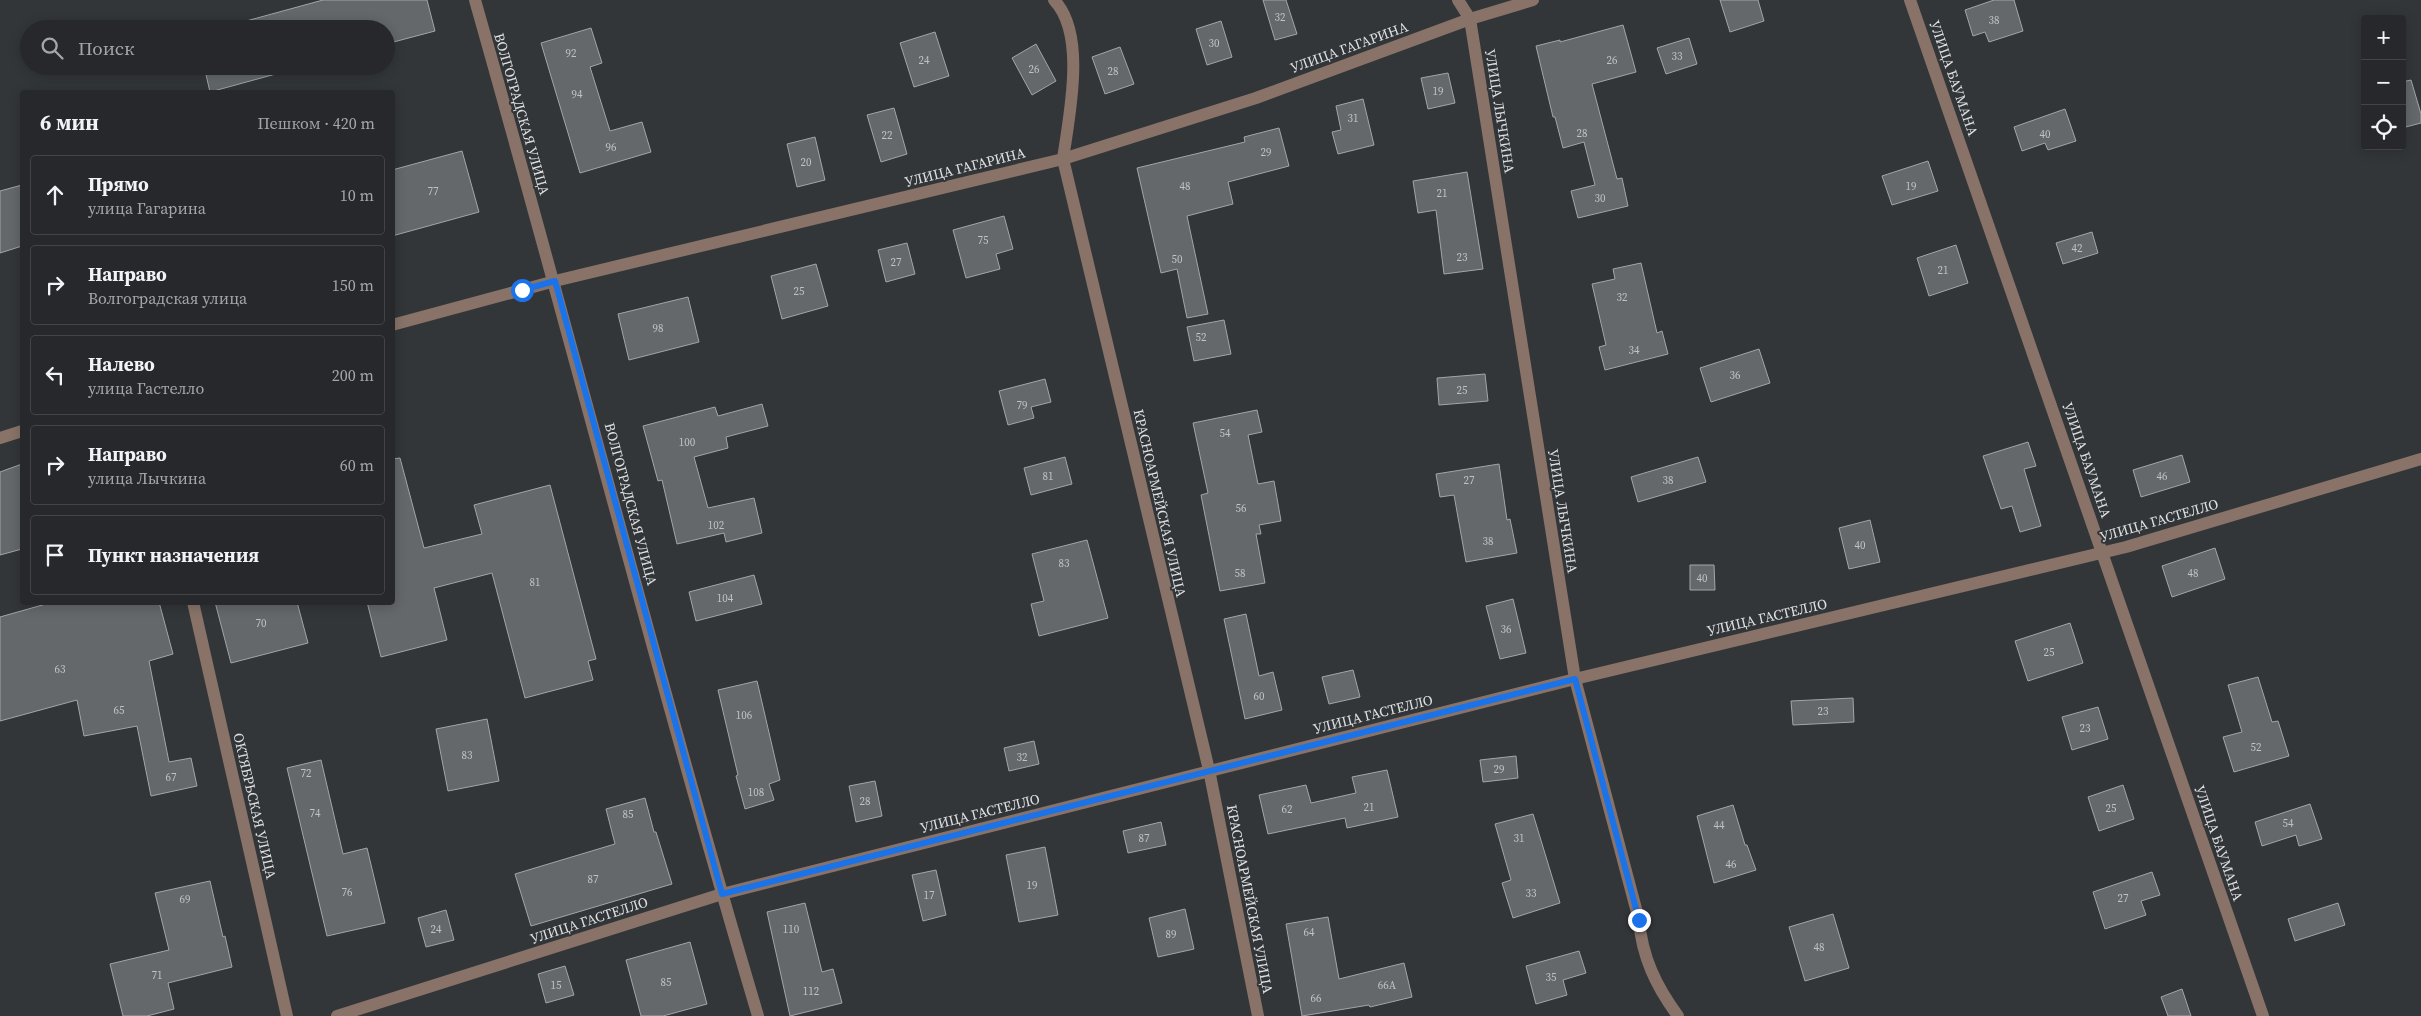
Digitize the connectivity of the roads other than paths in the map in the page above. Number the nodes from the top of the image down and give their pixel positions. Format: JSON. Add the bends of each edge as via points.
{"nodes":[{"id":1,"x":474,"y":0,"type":"edge"},
{"id":2,"x":1054,"y":0,"type":"edge"},
{"id":3,"x":1458,"y":0,"type":"edge"},
{"id":4,"x":1532,"y":0,"type":"edge"},
{"id":5,"x":1910,"y":0,"type":"edge"},
{"id":6,"x":1470,"y":19,"type":"junction"},
{"id":7,"x":1063,"y":159,"type":"junction"},
{"id":8,"x":555,"y":281,"type":"junction"},
{"id":9,"x":395,"y":324,"type":"edge"},
{"id":10,"x":20,"y":432,"type":"edge"},
{"id":11,"x":0,"y":438,"type":"edge"},
{"id":12,"x":2421,"y":459,"type":"edge"},
{"id":13,"x":2102,"y":552,"type":"junction"},
{"id":14,"x":194,"y":605,"type":"edge"},
{"id":15,"x":1575,"y":679,"type":"junction"},
{"id":16,"x":1209,"y":770,"type":"junction"},
{"id":17,"x":722,"y":894,"type":"junction"},
{"id":18,"x":287,"y":1016,"type":"edge"},
{"id":19,"x":337,"y":1016,"type":"edge"},
{"id":20,"x":758,"y":1016,"type":"edge"},
{"id":21,"x":1258,"y":1016,"type":"edge"},
{"id":22,"x":1678,"y":1016,"type":"edge"},
{"id":23,"x":2263,"y":1016,"type":"edge"}],
"edges":[{"from":1,"to":8,"type":"street","name":"ВОЛГОГРАДСКАЯ УЛИЦА"},
{"from":2,"to":7,"type":"street","name":"КРАСНОАРМЕЙСКАЯ УЛИЦА","via":[[1070,24],[1073,62],[1072,98]]},
{"from":3,"to":6,"type":"street","name":"УЛИЦА ЛЫЧКИНА"},
{"from":4,"to":6,"type":"street","name":"УЛИЦА ГАГАРИНА"},
{"from":5,"to":13,"type":"street","name":"УЛИЦА БАУМАНА"},
{"from":6,"to":7,"type":"street","name":"УЛИЦА ГАГАРИНА","via":[[1256,98]]},
{"from":6,"to":15,"type":"street","name":"УЛИЦА ЛЫЧКИНА"},
{"from":7,"to":8,"type":"street","name":"УЛИЦА ГАГАРИНА"},
{"from":7,"to":16,"type":"street","name":"КРАСНОАРМЕЙСКАЯ УЛИЦА"},
{"from":8,"to":9,"type":"street","name":"УЛИЦА ГАГАРИНА"},
{"from":8,"to":17,"type":"street","name":"ВОЛГОГРАДСКАЯ УЛИЦА"},
{"from":10,"to":11,"type":"street"},
{"from":12,"to":13,"type":"street","name":"УЛИЦА ГАСТЕЛЛО"},
{"from":13,"to":15,"type":"street","name":"УЛИЦА ГАСТЕЛЛО"},
{"from":13,"to":23,"type":"street","name":"УЛИЦА БАУМАНА"},
{"from":14,"to":18,"type":"street","name":"ОКТЯБРЬСКАЯ УЛИЦА"},
{"from":15,"to":16,"type":"street","name":"УЛИЦА ГАСТЕЛЛО"},
{"from":15,"to":22,"type":"street","name":"УЛИЦА ЛЫЧКИНА","via":[[1639,920],[1646,961],[1660,992]]},
{"from":16,"to":17,"type":"street","name":"УЛИЦА ГАСТЕЛЛО"},
{"from":16,"to":21,"type":"street","name":"КРАСНОАРМЕЙСКАЯ УЛИЦА"},
{"from":17,"to":19,"type":"street","name":"УЛИЦА ГАСТЕЛЛО"},
{"from":17,"to":20,"type":"street","name":"ВОЛГОГРАДСКАЯ УЛИЦА"}]}
